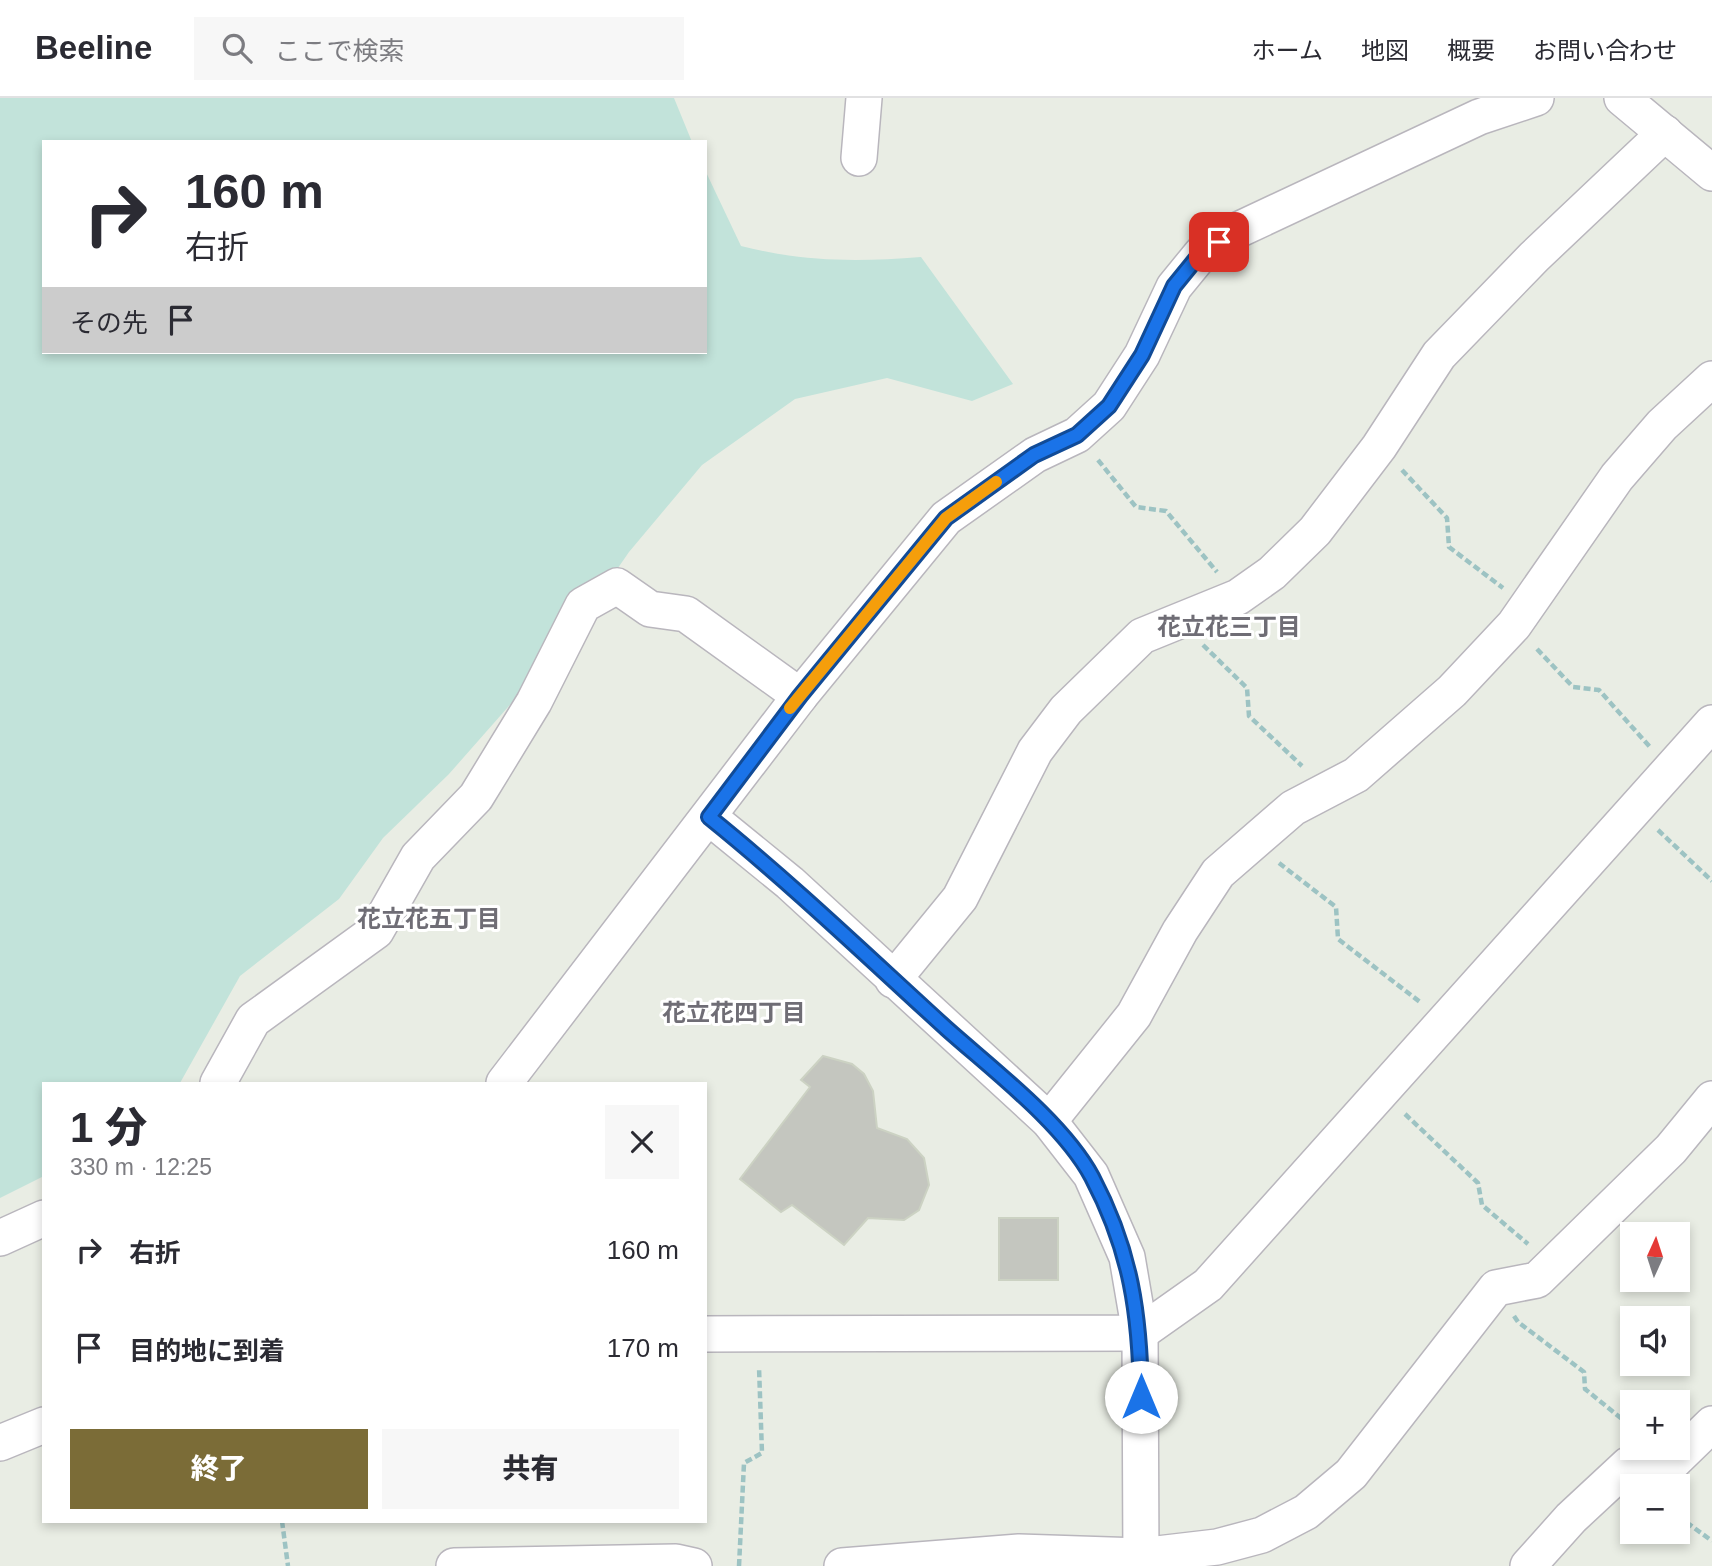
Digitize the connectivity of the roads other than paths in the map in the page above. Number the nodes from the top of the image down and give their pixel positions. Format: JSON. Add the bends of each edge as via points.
{"nodes":[{"id":1,"x":864,"y":98,"type":"edge"},
{"id":2,"x":1536,"y":98,"type":"edge"},
{"id":3,"x":1622,"y":98,"type":"edge"},
{"id":4,"x":1665,"y":133,"type":"junction"},
{"id":5,"x":859,"y":158,"type":"dead end"},
{"id":6,"x":1712,"y":173,"type":"edge"},
{"id":7,"x":1712,"y":379,"type":"edge"},
{"id":8,"x":800,"y":696,"type":"junction"},
{"id":9,"x":1712,"y":723,"type":"edge"},
{"id":10,"x":709,"y":817,"type":"junction"},
{"id":11,"x":893,"y":980,"type":"junction"},
{"id":12,"x":219,"y":1082,"type":"edge"},
{"id":13,"x":505,"y":1082,"type":"edge"},
{"id":14,"x":1712,"y":1099,"type":"edge"},
{"id":15,"x":1049,"y":1121,"type":"junction"},
{"id":16,"x":42,"y":1219,"type":"edge"},
{"id":17,"x":0,"y":1238,"type":"edge"},
{"id":18,"x":1140,"y":1333,"type":"junction"},
{"id":19,"x":707,"y":1334,"type":"edge"},
{"id":20,"x":1712,"y":1424,"type":"edge"},
{"id":21,"x":42,"y":1426,"type":"edge"},
{"id":22,"x":0,"y":1443,"type":"edge"},
{"id":23,"x":1141,"y":1561,"type":"edge"},
{"id":24,"x":454,"y":1566,"type":"edge"},
{"id":25,"x":694,"y":1566,"type":"edge"},
{"id":26,"x":842,"y":1566,"type":"edge"},
{"id":27,"x":1528,"y":1566,"type":"edge"}],
"edges":[{"from":1,"to":5,"type":"street"},
{"from":2,"to":8,"type":"street","via":[[1467,123],[1238,230],[1200,254],[1174,286],[1142,355],[1109,406],[1077,435],[1034,455],[946,518]]},
{"from":3,"to":4,"type":"street"},
{"from":4,"to":6,"type":"street"},
{"from":4,"to":11,"type":"street","via":[[1439,355],[1379,447],[1315,531],[1272,573],[1238,597],[1143,636],[1066,710],[1035,751],[960,898]]},
{"from":7,"to":15,"type":"street","via":[[1662,425],[1617,477],[1521,616],[1452,691],[1356,775],[1293,808],[1218,873],[1134,1015]]},
{"from":8,"to":10,"type":"street"},
{"from":8,"to":12,"type":"street","via":[[686,614],[650,609],[617,586],[583,605],[534,702],[476,797],[418,857],[376,931],[253,1020]]},
{"from":9,"to":18,"type":"street","via":[[1209,1285]]},
{"from":10,"to":11,"type":"street","via":[[790,883]]},
{"from":10,"to":13,"type":"street"},
{"from":11,"to":15,"type":"street"},
{"from":14,"to":23,"type":"street","via":[[1671,1149],[1537,1280],[1496,1289],[1351,1474],[1306,1512],[1262,1535]]},
{"from":15,"to":18,"type":"street","via":[[1091,1175],[1127,1257]]},
{"from":16,"to":17,"type":"street"},
{"from":18,"to":19,"type":"street"},
{"from":18,"to":23,"type":"street"},
{"from":20,"to":27,"type":"street","via":[[1674,1461],[1628,1465]]},
{"from":21,"to":22,"type":"street"},
{"from":23,"to":26,"type":"street","via":[[1019,1552]]},
{"from":24,"to":25,"type":"street","via":[[676,1562]]}]}
